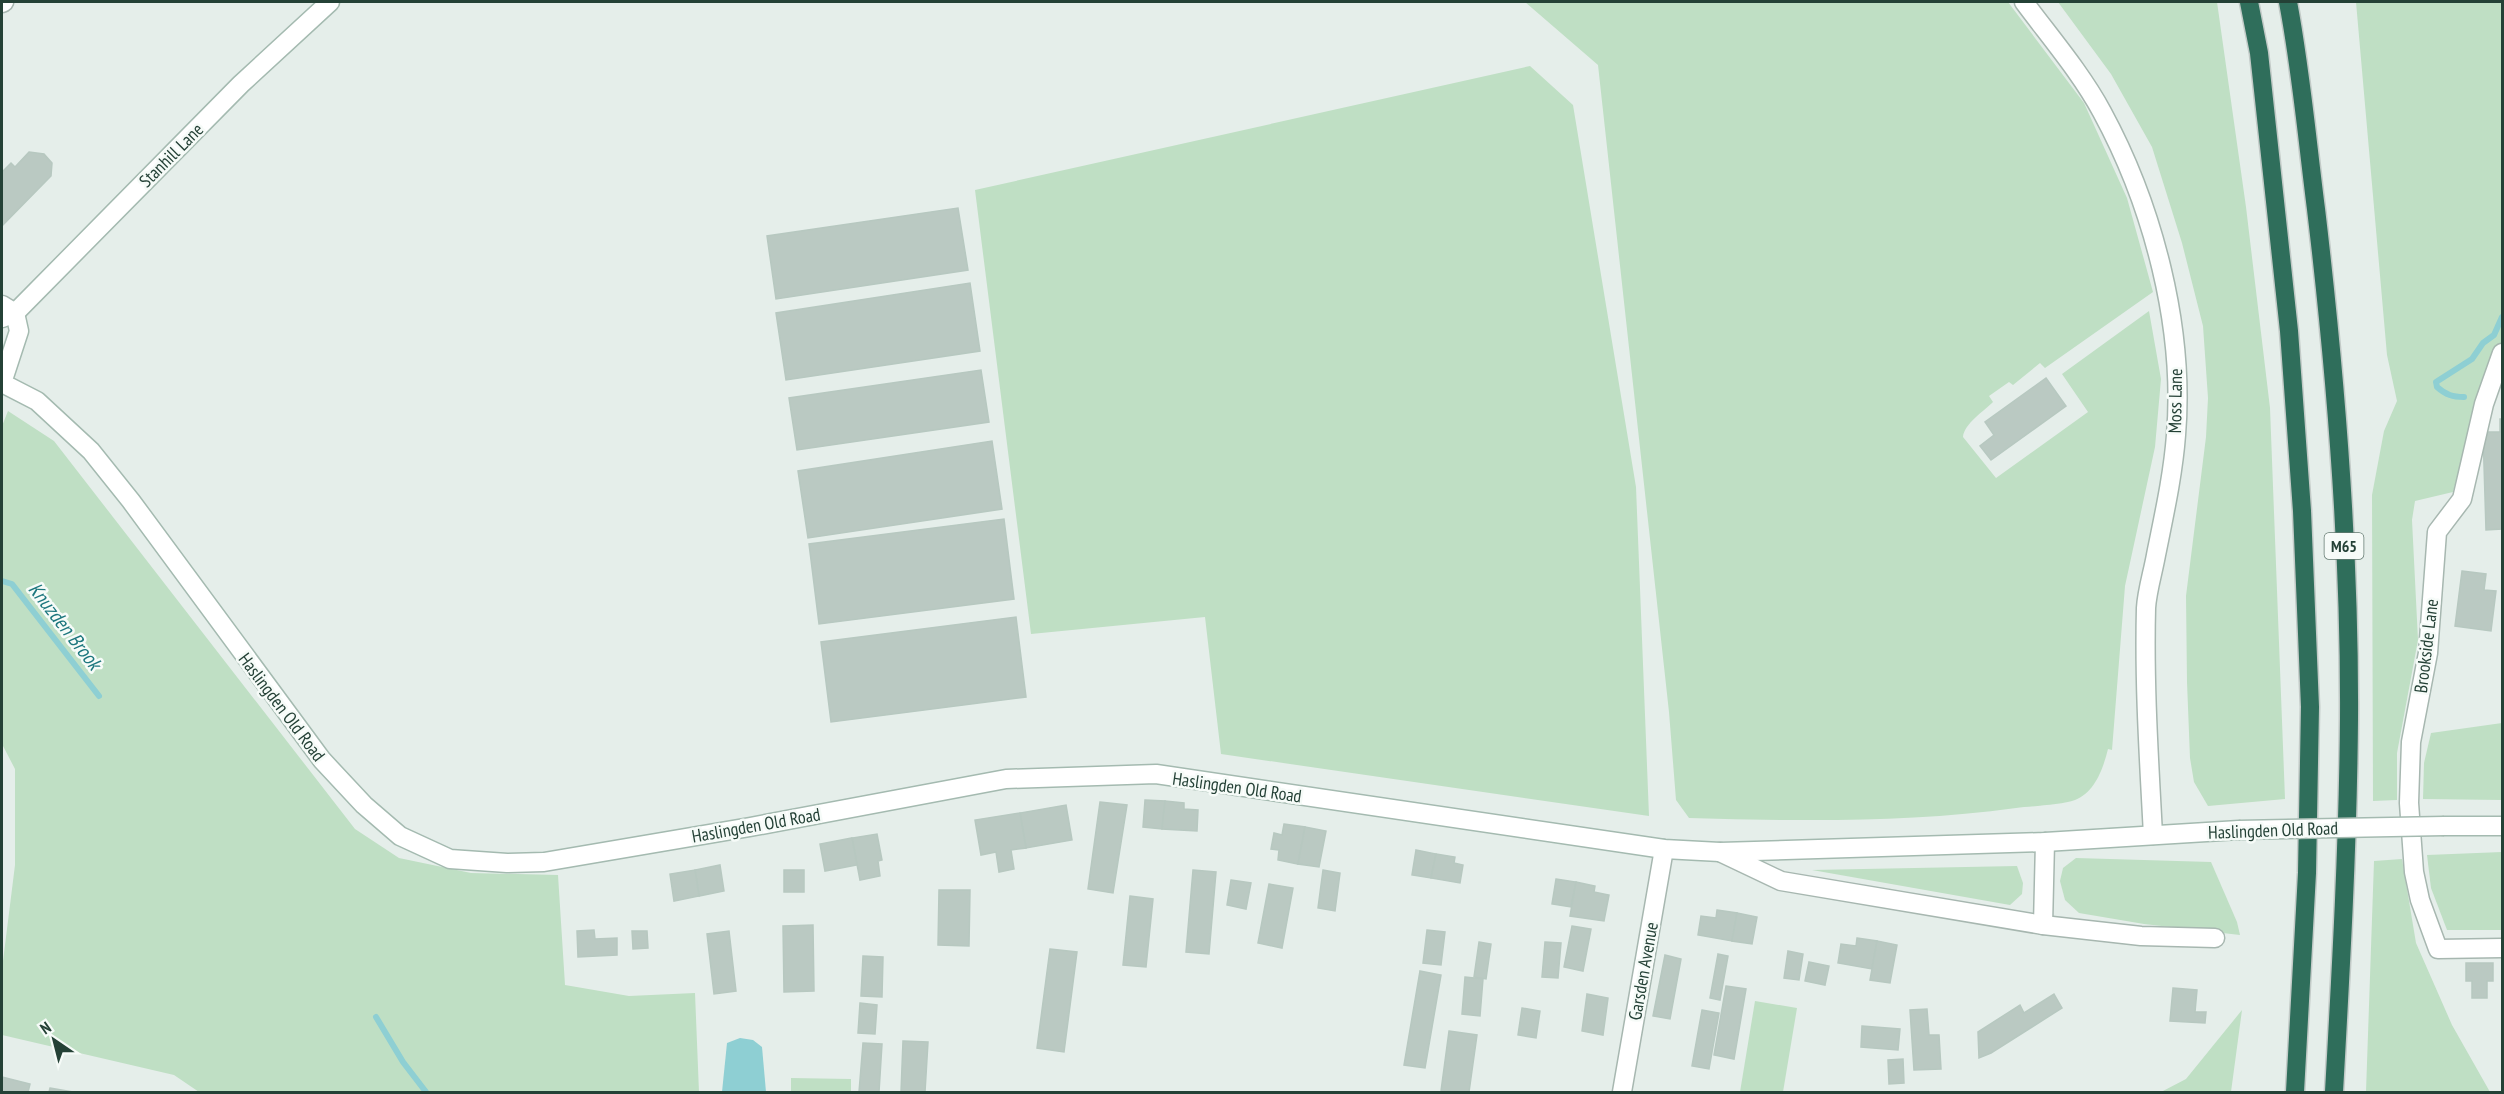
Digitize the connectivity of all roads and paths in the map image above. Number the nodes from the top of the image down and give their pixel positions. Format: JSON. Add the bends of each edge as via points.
{"nodes":[{"id":1,"x":330,"y":2,"type":"edge"},
{"id":2,"x":2024,"y":2,"type":"edge"},
{"id":3,"x":2249,"y":2,"type":"edge"},
{"id":4,"x":2288,"y":2,"type":"edge"},
{"id":5,"x":6,"y":312,"type":"edge"},
{"id":6,"x":2502,"y":353,"type":"edge"},
{"id":7,"x":2,"y":383,"type":"edge"},
{"id":8,"x":2502,"y":826,"type":"edge"},
{"id":9,"x":2153,"y":835,"type":"junction"},
{"id":10,"x":2045,"y":842,"type":"junction"},
{"id":11,"x":1664,"y":849,"type":"junction"},
{"id":12,"x":1720,"y":852,"type":"junction"},
{"id":13,"x":2043,"y":925,"type":"junction"},
{"id":14,"x":2215,"y":938,"type":"dead end"},
{"id":15,"x":2502,"y":948,"type":"edge"},
{"id":16,"x":1622,"y":1092,"type":"edge"},
{"id":17,"x":2295,"y":1092,"type":"edge"},
{"id":18,"x":2334,"y":1092,"type":"edge"}],
"edges":[{"from":1,"to":5,"type":"main road","name":"Stanhill Lane"},
{"from":2,"to":9,"type":"main road","name":"Moss Lane","via":[[2101,110],[2128,163],[2149,226],[2174,339],[2178,379],[2176,435],[2146,606]]},
{"from":3,"to":17,"type":"highway","number":"M65","via":[[2259,53],[2289,331],[2302,512],[2310,707],[2307,873]]},
{"from":4,"to":18,"type":"highway","number":"M65","via":[[2328,311],[2344,522],[2349,729],[2344,930]]},
{"from":5,"to":7,"type":"main road","name":"Stanhill Lane","via":[[19,331]]},
{"from":6,"to":15,"type":"main road","name":"Brookside Lane","via":[[2484,404],[2462,499],[2437,532],[2428,653],[2411,742],[2409,803],[2414,872],[2438,949]]},
{"from":7,"to":11,"type":"main road","name":"Haslingden Old Road","via":[[37,401],[91,451],[343,783],[400,836],[450,859],[544,862],[1006,779],[1156,774]]},
{"from":8,"to":9,"type":"main road","name":"Haslingden Old Road","bridge":true},
{"from":9,"to":10,"type":"main road","name":"Haslingden Old Road"},
{"from":10,"to":12,"type":"main road","name":"Haslingden Old Road"},
{"from":10,"to":13,"type":"main road"},
{"from":11,"to":12,"type":"main road","name":"Haslingden Old Road"},
{"from":11,"to":16,"type":"main road","name":"Garsden Avenue"},
{"from":12,"to":13,"type":"main road","name":"Haslingden Old Road","via":[[1781,881]]},
{"from":13,"to":14,"type":"main road","name":"Haslingden Old Road","via":[[2141,936]]}]}
